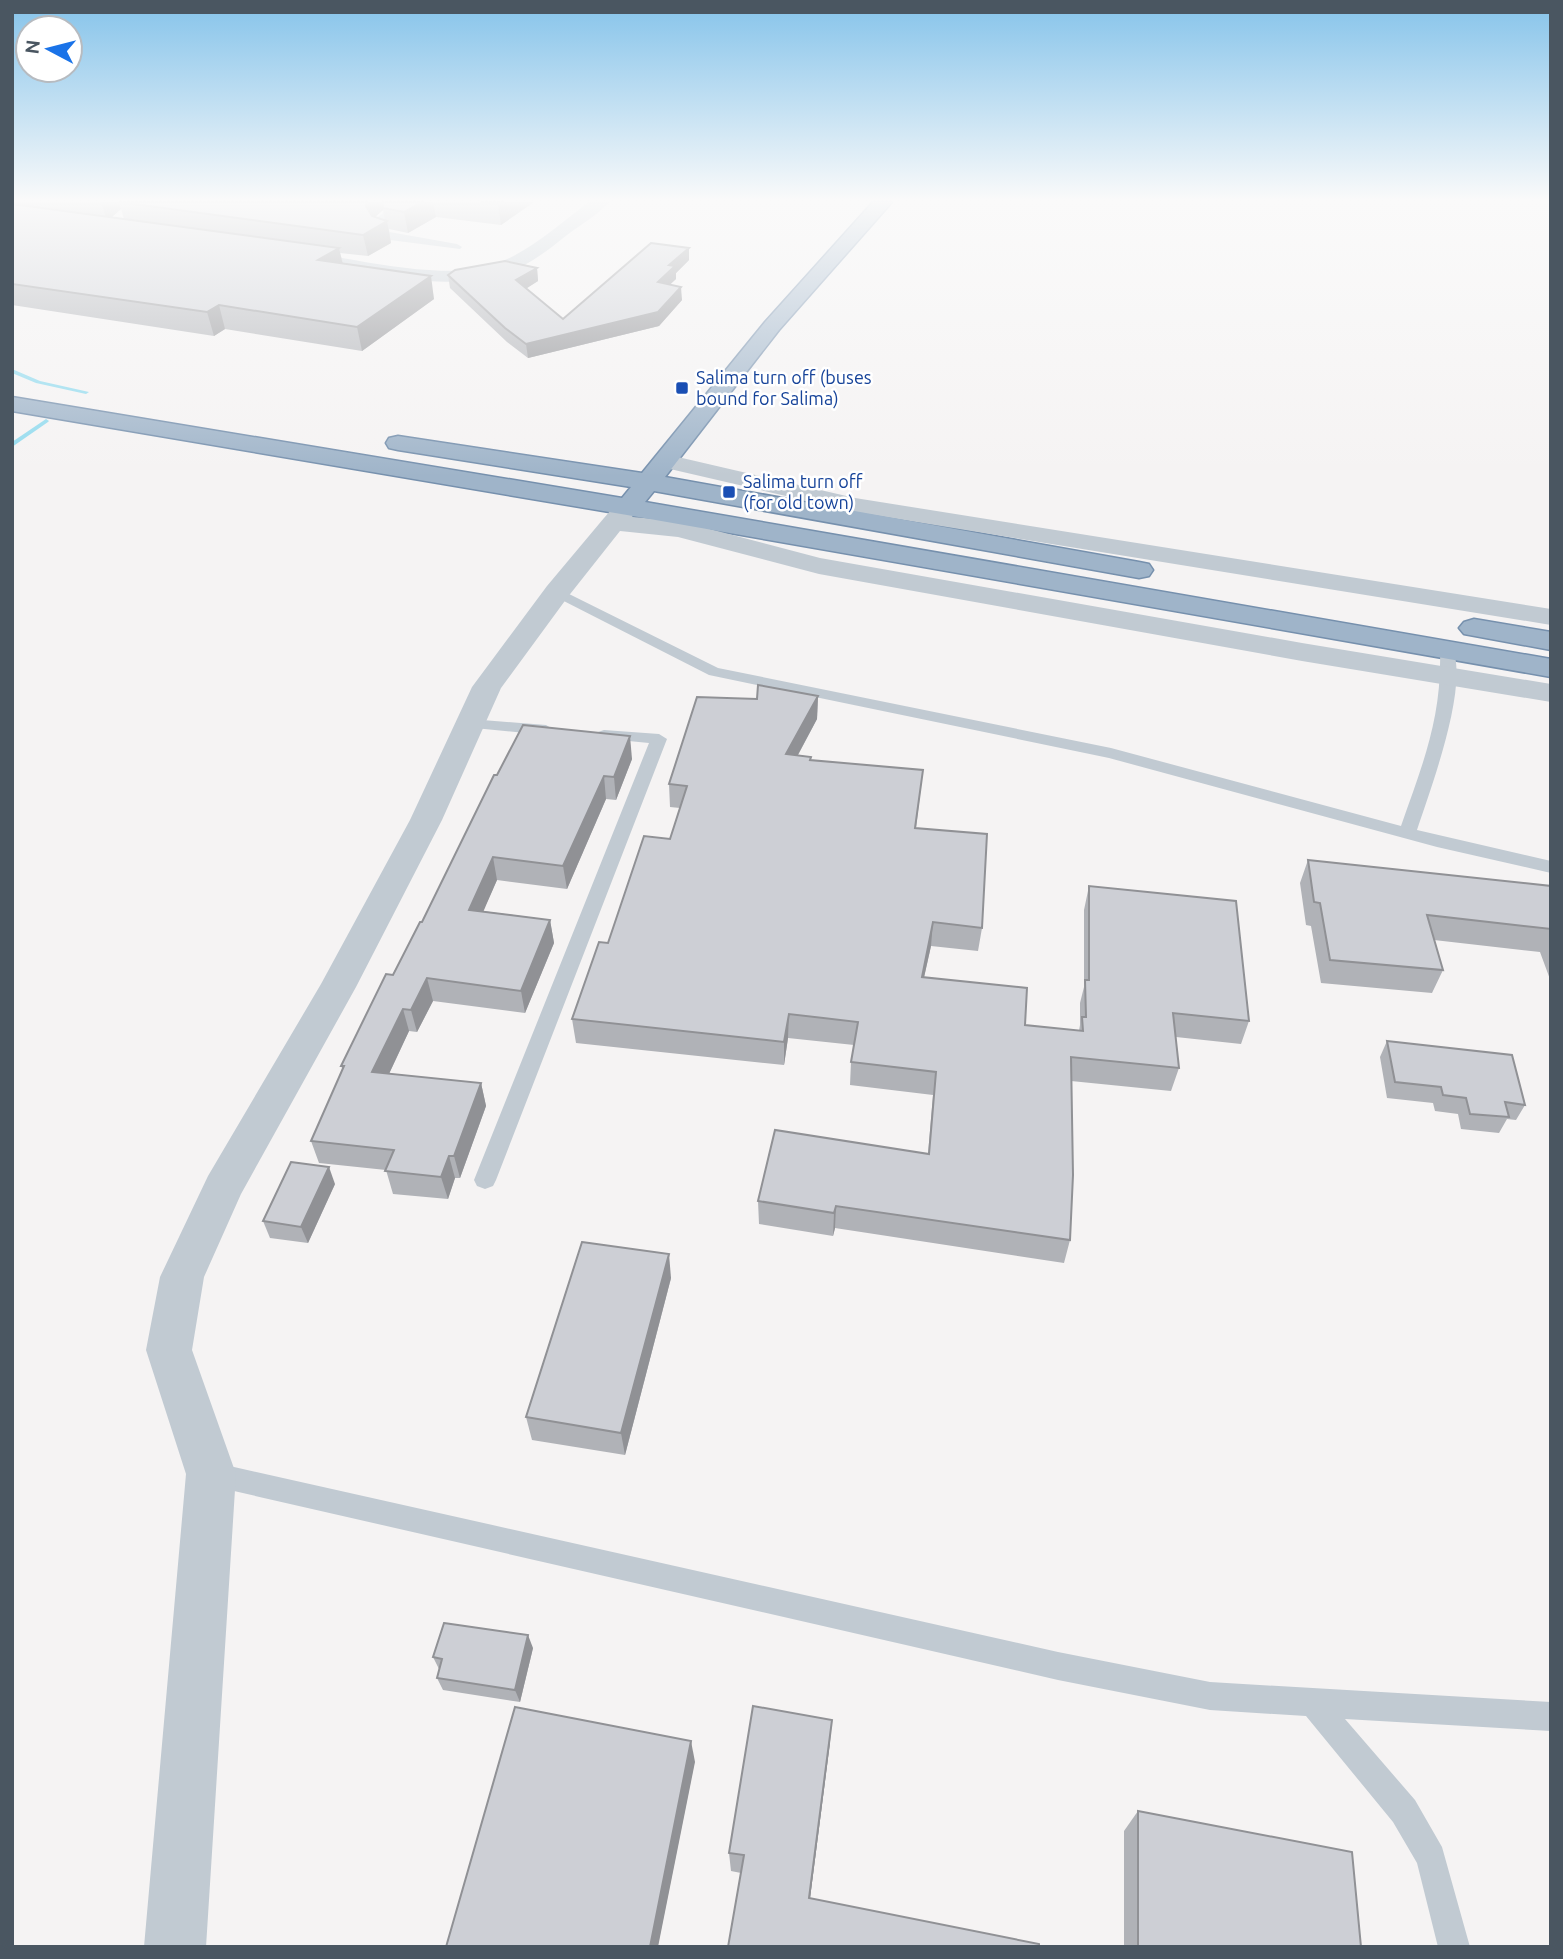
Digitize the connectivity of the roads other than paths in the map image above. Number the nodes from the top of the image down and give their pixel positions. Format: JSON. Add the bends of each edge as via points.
{"nodes":[{"id":1,"x":801,"y":293,"type":"edge"},
{"id":2,"x":12,"y":383,"type":"edge"},
{"id":3,"x":12,"y":404,"type":"edge"},
{"id":4,"x":665,"y":461,"type":"junction"},
{"id":5,"x":629,"y":504,"type":"junction"},
{"id":6,"x":557,"y":592,"type":"junction"},
{"id":7,"x":1551,"y":617,"type":"edge"},
{"id":8,"x":1551,"y":640,"type":"edge"},
{"id":9,"x":1447,"y":662,"type":"junction"},
{"id":10,"x":1551,"y":668,"type":"edge"},
{"id":11,"x":1551,"y":692,"type":"edge"},
{"id":12,"x":470,"y":724,"type":"junction"},
{"id":13,"x":565,"y":732,"type":"edge"},
{"id":14,"x":592,"y":734,"type":"edge"},
{"id":15,"x":1407,"y":833,"type":"junction"},
{"id":16,"x":1551,"y":867,"type":"edge"},
{"id":17,"x":485,"y":1180,"type":"dead end"},
{"id":18,"x":211,"y":1474,"type":"junction"},
{"id":19,"x":1314,"y":1704,"type":"junction"},
{"id":20,"x":1551,"y":1717,"type":"edge"},
{"id":21,"x":175,"y":1947,"type":"edge"},
{"id":22,"x":1454,"y":1947,"type":"edge"}],
"edges":[{"from":1,"to":4,"type":"highway"},
{"from":2,"to":5,"type":"highway","via":[[372,439]]},
{"from":3,"to":5,"type":"highway"},
{"from":4,"to":5,"type":"highway"},
{"from":4,"to":7,"type":"street","via":[[855,505]]},
{"from":5,"to":6,"type":"street"},
{"from":5,"to":8,"type":"highway","via":[[947,533]]},
{"from":5,"to":9,"type":"street","via":[[679,529],[819,566],[1302,652]]},
{"from":6,"to":12,"type":"street","via":[[487,688]]},
{"from":6,"to":15,"type":"lane","via":[[714,672],[1111,752]]},
{"from":9,"to":10,"type":"highway"},
{"from":9,"to":11,"type":"street"},
{"from":9,"to":15,"type":"lane","via":[[1441,735]]},
{"from":12,"to":13,"type":"lane"},
{"from":12,"to":18,"type":"street","via":[[426,820],[338,987],[223,1188],[182,1277],[169,1350]]},
{"from":14,"to":17,"type":"lane","via":[[659,739]]},
{"from":15,"to":16,"type":"lane"},
{"from":18,"to":19,"type":"lane","via":[[1058,1666],[1210,1696]]},
{"from":18,"to":21,"type":"street"},
{"from":19,"to":20,"type":"lane"},
{"from":19,"to":22,"type":"lane","via":[[1404,1811],[1431,1858]]}]}
